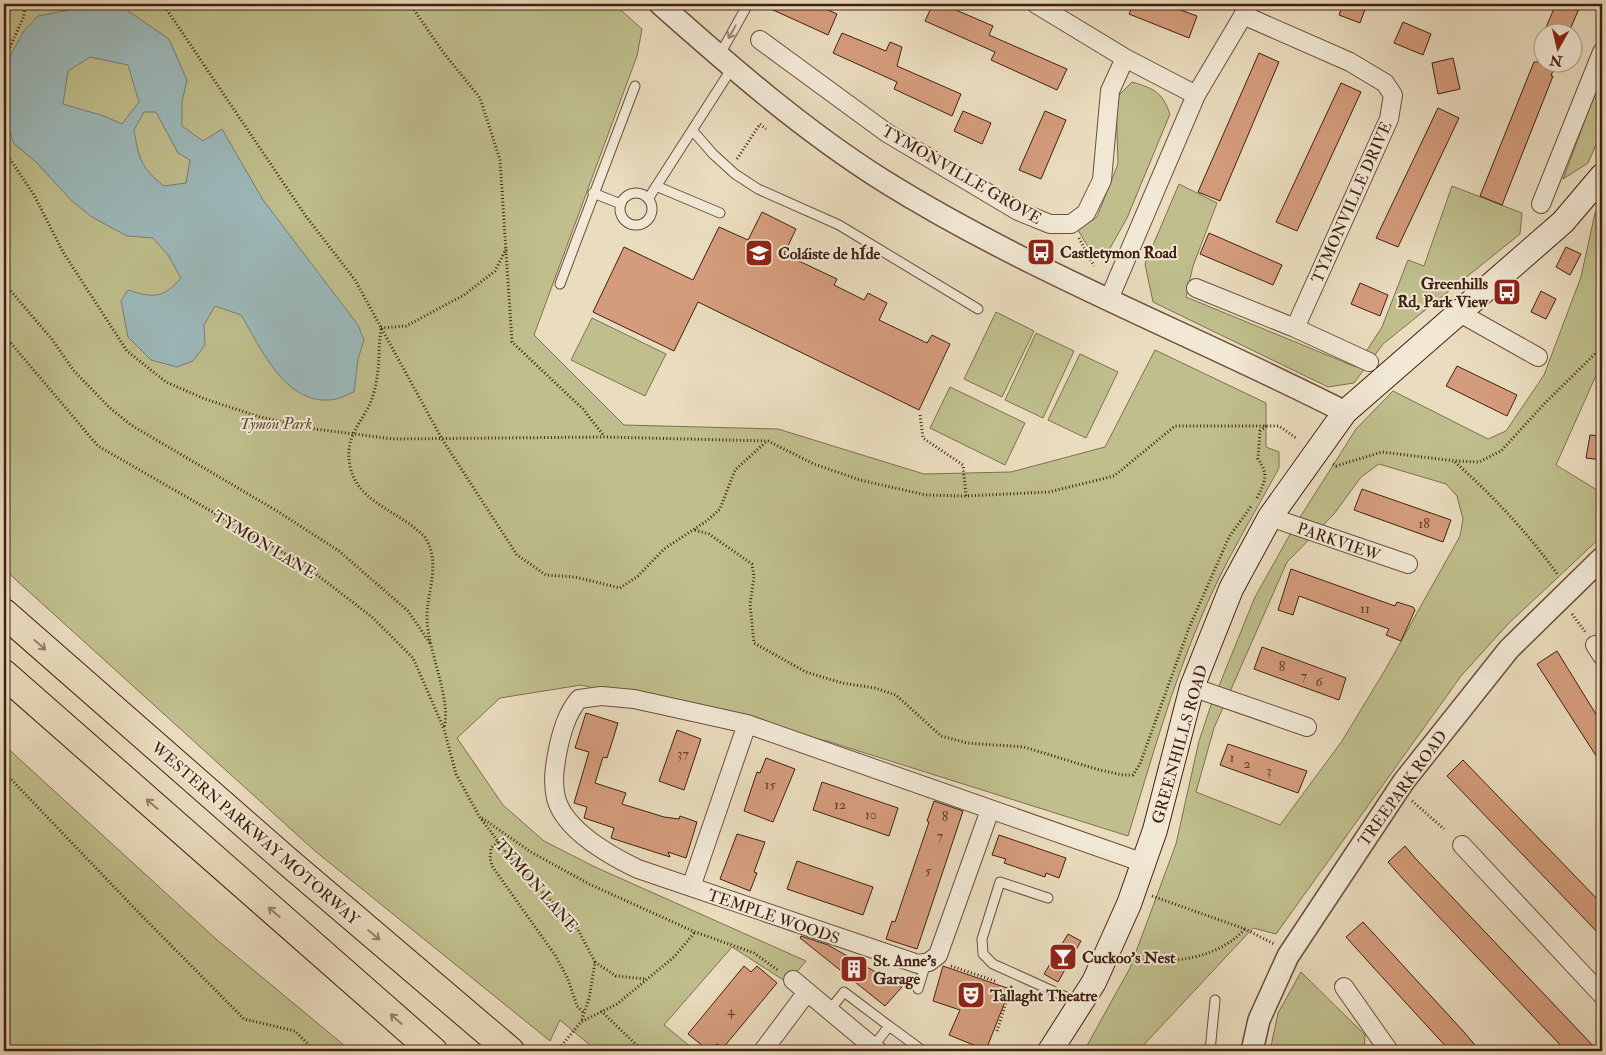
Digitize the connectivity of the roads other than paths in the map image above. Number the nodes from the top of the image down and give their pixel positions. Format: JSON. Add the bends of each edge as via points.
{"nodes":[{"id":1,"x":660,"y":4,"type":"edge"},
{"id":2,"x":748,"y":4,"type":"edge"},
{"id":3,"x":1036,"y":4,"type":"edge"},
{"id":4,"x":1247,"y":9,"type":"edge"},
{"id":5,"x":760,"y":40,"type":"dead end"},
{"id":6,"x":1602,"y":52,"type":"edge"},
{"id":7,"x":1125,"y":58,"type":"junction"},
{"id":8,"x":725,"y":62,"type":"junction"},
{"id":9,"x":635,"y":86,"type":"dead end"},
{"id":10,"x":1196,"y":95,"type":"junction"},
{"id":11,"x":693,"y":131,"type":"junction"},
{"id":12,"x":1602,"y":176,"type":"edge"},
{"id":13,"x":656,"y":186,"type":"junction"},
{"id":14,"x":593,"y":193,"type":"junction"},
{"id":15,"x":648,"y":198,"type":"junction"},
{"id":16,"x":621,"y":204,"type":"junction"},
{"id":17,"x":1541,"y":204,"type":"dead end"},
{"id":18,"x":720,"y":213,"type":"dead end"},
{"id":19,"x":560,"y":284,"type":"dead end"},
{"id":20,"x":1196,"y":288,"type":"dead end"},
{"id":21,"x":1110,"y":299,"type":"junction"},
{"id":22,"x":978,"y":309,"type":"dead end"},
{"id":23,"x":1458,"y":312,"type":"junction"},
{"id":24,"x":1295,"y":328,"type":"junction"},
{"id":25,"x":1538,"y":358,"type":"dead end"},
{"id":26,"x":1369,"y":362,"type":"dead end"},
{"id":27,"x":1345,"y":412,"type":"junction"},
{"id":28,"x":1270,"y":517,"type":"junction"},
{"id":29,"x":1602,"y":558,"type":"edge"},
{"id":30,"x":1408,"y":564,"type":"dead end"},
{"id":31,"x":4,"y":612,"type":"edge"},
{"id":32,"x":4,"y":674,"type":"edge"},
{"id":33,"x":1192,"y":687,"type":"junction"},
{"id":34,"x":747,"y":724,"type":"junction"},
{"id":35,"x":1306,"y":727,"type":"dead end"},
{"id":36,"x":990,"y":810,"type":"junction"},
{"id":37,"x":1462,"y":845,"type":"dead end"},
{"id":38,"x":1144,"y":863,"type":"junction"},
{"id":39,"x":691,"y":886,"type":"junction"},
{"id":40,"x":1048,"y":898,"type":"dead end"},
{"id":41,"x":926,"y":963,"type":"junction"},
{"id":42,"x":793,"y":980,"type":"road end"},
{"id":43,"x":1344,"y":987,"type":"dead end"},
{"id":44,"x":918,"y":989,"type":"dead end"},
{"id":45,"x":807,"y":992,"type":"junction"},
{"id":46,"x":1602,"y":995,"type":"edge"},
{"id":47,"x":1074,"y":1000,"type":"junction"},
{"id":48,"x":1215,"y":1000,"type":"dead end"},
{"id":49,"x":829,"y":1011,"type":"junction"},
{"id":50,"x":889,"y":1026,"type":"junction"},
{"id":51,"x":875,"y":1049,"type":"edge"},
{"id":52,"x":432,"y":1051,"type":"edge"},
{"id":53,"x":510,"y":1051,"type":"edge"},
{"id":54,"x":763,"y":1051,"type":"edge"},
{"id":55,"x":923,"y":1051,"type":"edge"},
{"id":56,"x":1050,"y":1051,"type":"edge"},
{"id":57,"x":1210,"y":1051,"type":"edge"},
{"id":58,"x":1252,"y":1051,"type":"edge"},
{"id":59,"x":1388,"y":1051,"type":"edge"}],
"edges":[{"from":1,"to":8,"type":"street"},
{"from":2,"to":8,"type":"lane","one_way":true},
{"from":3,"to":7,"type":"street"},
{"from":4,"to":10,"type":"street"},
{"from":4,"to":24,"type":"street","name":"TYMONVILLE DRIVE","via":[[1350,62],[1384,83],[1393,95],[1389,119]]},
{"from":5,"to":7,"type":"street","name":"TYMONVILLE GROVE","via":[[887,133],[1018,211],[1050,224],[1071,224],[1086,213],[1102,180],[1110,91]]},
{"from":6,"to":17,"type":"street"},
{"from":7,"to":10,"type":"street"},
{"from":8,"to":11,"type":"lane"},
{"from":8,"to":21,"type":"street","via":[[781,108],[884,181],[1000,247]]},
{"from":9,"to":14,"type":"lane"},
{"from":10,"to":21,"type":"street"},
{"from":11,"to":13,"type":"lane"},
{"from":11,"to":22,"type":"lane","via":[[730,170],[775,198],[839,225]]},
{"from":12,"to":23,"type":"main road","name":"GREENHILLS ROAD","via":[[1563,222]]},
{"from":13,"to":15,"type":"lane"},
{"from":13,"to":18,"type":"lane"},
{"from":14,"to":16,"type":"lane"},
{"from":14,"to":19,"type":"lane"},
{"from":15,"to":16,"type":"lane","via":[[636,193]]},
{"from":15,"to":16,"type":"lane","via":[[651,216],[642,224],[625,221]]},
{"from":20,"to":24,"type":"street"},
{"from":21,"to":27,"type":"street"},
{"from":23,"to":25,"type":"street"},
{"from":23,"to":27,"type":"main road","name":"GREENHILLS ROAD"},
{"from":24,"to":26,"type":"street"},
{"from":27,"to":28,"type":"main road","name":"GREENHILLS ROAD"},
{"from":28,"to":30,"type":"street","name":"PARKVIEW"},
{"from":28,"to":33,"type":"main road","name":"GREENHILLS ROAD","via":[[1232,589]]},
{"from":29,"to":58,"type":"street","name":"TREEPARK ROAD","via":[[1510,649],[1400,786],[1288,956],[1259,1020]]},
{"from":31,"to":53,"type":"highway","name":"WESTERN PARKWAY MOTORWAY","one_way":true,"via":[[287,861]]},
{"from":52,"to":32,"type":"highway","one_way":true},
{"from":33,"to":35,"type":"street"},
{"from":33,"to":38,"type":"main road","name":"GREENHILLS ROAD"},
{"from":34,"to":36,"type":"street","name":"TEMPLE WOODS"},
{"from":34,"to":39,"type":"street","name":"TEMPLE WOODS"},
{"from":34,"to":39,"type":"street","name":"TEMPLE WOODS","via":[[634,700],[595,696],[579,699],[561,736],[554,785],[556,800],[566,818],[594,844],[618,859]]},
{"from":36,"to":38,"type":"street","name":"TEMPLE WOODS"},
{"from":36,"to":41,"type":"street","via":[[942,946],[938,955]]},
{"from":37,"to":46,"type":"street"},
{"from":38,"to":47,"type":"main road","name":"GREENHILLS ROAD","via":[[1129,904]]},
{"from":39,"to":41,"type":"street","name":"TEMPLE WOODS","via":[[860,946],[918,964]]},
{"from":40,"to":47,"type":"lane","via":[[1000,882],[982,939],[983,954],[993,964]]},
{"from":41,"to":44,"type":"lane"},
{"from":42,"to":45,"type":"street"},
{"from":43,"to":59,"type":"street"},
{"from":45,"to":49,"type":"street"},
{"from":45,"to":54,"type":"street"},
{"from":47,"to":56,"type":"main road","name":"GREENHILLS ROAD"},
{"from":48,"to":57,"type":"lane"},
{"from":49,"to":50,"type":"lane","via":[[844,992]]},
{"from":49,"to":51,"type":"street"},
{"from":50,"to":51,"type":"lane"},
{"from":50,"to":55,"type":"lane"}]}
